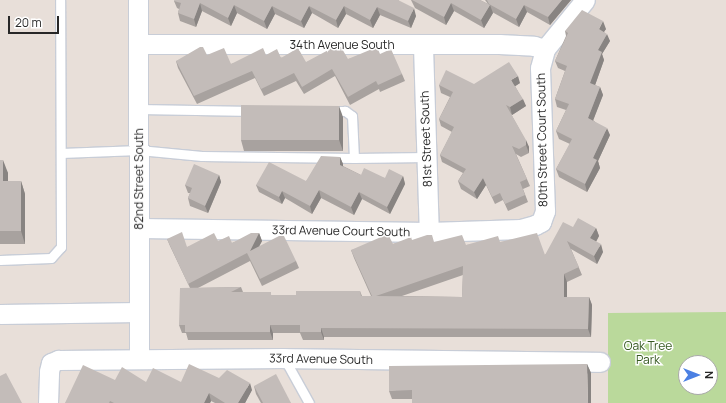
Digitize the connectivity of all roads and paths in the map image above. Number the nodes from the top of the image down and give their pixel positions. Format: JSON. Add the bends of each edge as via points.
{"nodes":[{"id":1,"x":60,"y":0,"type":"edge"},
{"id":2,"x":138,"y":0,"type":"edge"},
{"id":3,"x":585,"y":0,"type":"edge"},
{"id":4,"x":138,"y":44,"type":"junction"},
{"id":5,"x":423,"y":46,"type":"junction"},
{"id":6,"x":545,"y":49,"type":"junction"},
{"id":7,"x":139,"y":109,"type":"junction"},
{"id":8,"x":266,"y":111,"type":"edge"},
{"id":9,"x":322,"y":111,"type":"edge"},
{"id":10,"x":139,"y":150,"type":"junction"},
{"id":11,"x":61,"y":153,"type":"junction"},
{"id":12,"x":426,"y":157,"type":"junction"},
{"id":13,"x":354,"y":158,"type":"junction"},
{"id":14,"x":541,"y":222,"type":"joint"},
{"id":15,"x":140,"y":228,"type":"junction"},
{"id":16,"x":429,"y":232,"type":"junction"},
{"id":17,"x":0,"y":260,"type":"edge"},
{"id":18,"x":139,"y":312,"type":"junction"},
{"id":19,"x":0,"y":314,"type":"edge"},
{"id":20,"x":139,"y":358,"type":"junction"},
{"id":21,"x":284,"y":358,"type":"junction"},
{"id":22,"x":600,"y":362,"type":"dead end"},
{"id":23,"x":48,"y":403,"type":"edge"},
{"id":24,"x":309,"y":403,"type":"edge"}],
"edges":[{"from":1,"to":11,"type":"lane"},
{"from":2,"to":4,"type":"street","name":"82nd Street South"},
{"from":3,"to":6,"type":"street","name":"80th Street Court South"},
{"from":4,"to":5,"type":"street","name":"34th Avenue South"},
{"from":4,"to":7,"type":"street","name":"82nd Street South"},
{"from":5,"to":6,"type":"street","name":"34th Avenue South","via":[[499,44]]},
{"from":5,"to":12,"type":"street","name":"81st Street South"},
{"from":6,"to":14,"type":"street","name":"80th Street Court South","via":[[540,68],[545,211]]},
{"from":7,"to":8,"type":"lane"},
{"from":7,"to":10,"type":"street","name":"82nd Street South"},
{"from":9,"to":13,"type":"lane","via":[[345,111],[352,116]]},
{"from":10,"to":11,"type":"lane"},
{"from":10,"to":13,"type":"lane","via":[[202,156]]},
{"from":10,"to":15,"type":"street","name":"82nd Street South"},
{"from":11,"to":17,"type":"lane","via":[[61,247],[58,253],[51,258],[37,260]]},
{"from":12,"to":13,"type":"lane"},
{"from":12,"to":16,"type":"street","name":"81st Street South"},
{"from":14,"to":16,"type":"street","name":"33rd Avenue Court South","via":[[521,228]]},
{"from":15,"to":16,"type":"street","name":"33rd Avenue Court South"},
{"from":15,"to":18,"type":"street","name":"82nd Street South"},
{"from":18,"to":19,"type":"street"},
{"from":18,"to":20,"type":"street","name":"82nd Street South"},
{"from":20,"to":21,"type":"street","name":"33rd Avenue South"},
{"from":20,"to":23,"type":"street","name":"33rd Avenue South","via":[[58,360],[51,363]]},
{"from":21,"to":22,"type":"street","name":"33rd Avenue South"},
{"from":21,"to":24,"type":"lane"}]}
